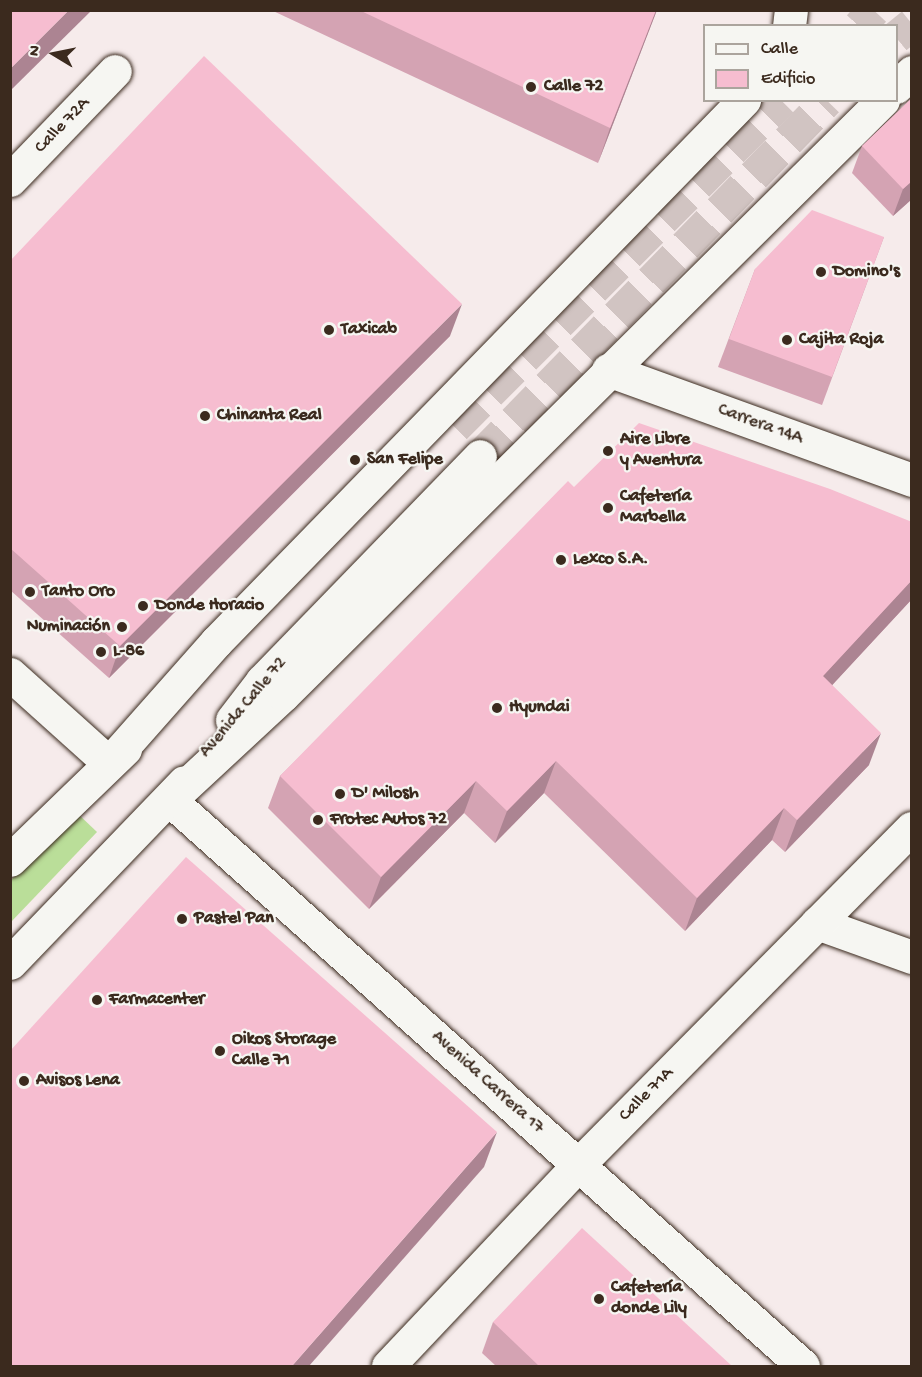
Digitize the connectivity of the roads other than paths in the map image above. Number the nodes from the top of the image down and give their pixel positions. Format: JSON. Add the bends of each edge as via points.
{"nodes":[{"id":1,"x":115,"y":71,"type":"dead end"},
{"id":2,"x":912,"y":72,"type":"edge"},
{"id":3,"x":898,"y":86,"type":"edge"},
{"id":4,"x":742,"y":102,"type":"edge"},
{"id":5,"x":881,"y":102,"type":"edge"},
{"id":6,"x":10,"y":180,"type":"edge"},
{"id":7,"x":608,"y":370,"type":"junction"},
{"id":8,"x":455,"y":428,"type":"tunnel mouth"},
{"id":9,"x":480,"y":456,"type":"tunnel mouth"},
{"id":10,"x":912,"y":480,"type":"edge"},
{"id":11,"x":10,"y":674,"type":"edge"},
{"id":12,"x":109,"y":763,"type":"junction"},
{"id":13,"x":170,"y":800,"type":"junction"},
{"id":14,"x":912,"y":828,"type":"edge"},
{"id":15,"x":10,"y":860,"type":"edge"},
{"id":16,"x":817,"y":923,"type":"junction"},
{"id":17,"x":912,"y":957,"type":"edge"},
{"id":18,"x":10,"y":963,"type":"edge"},
{"id":19,"x":578,"y":1165,"type":"junction"},
{"id":20,"x":388,"y":1366,"type":"edge"},
{"id":21,"x":803,"y":1366,"type":"edge"}],
"edges":[{"from":1,"to":6,"type":"main road","name":"Calle 72A"},
{"from":2,"to":3,"type":"main road"},
{"from":4,"to":12,"type":"main road","via":[[216,642]]},
{"from":5,"to":7,"type":"main road"},
{"from":7,"to":10,"type":"main road","name":"Carrera 14A"},
{"from":7,"to":13,"type":"main road","via":[[283,695]]},
{"from":8,"to":12,"type":"main road","via":[[230,656]]},
{"from":9,"to":13,"type":"main road","name":"Avenida Calle 72","via":[[262,681]]},
{"from":11,"to":12,"type":"main road"},
{"from":12,"to":15,"type":"main road"},
{"from":13,"to":18,"type":"main road","name":"Avenida Calle 72"},
{"from":13,"to":19,"type":"main road","name":"Avenida Carrera 17"},
{"from":14,"to":16,"type":"main road","name":"Calle 71A"},
{"from":16,"to":17,"type":"main road"},
{"from":16,"to":19,"type":"main road","name":"Calle 71A"},
{"from":19,"to":20,"type":"main road","name":"Calle 71A"},
{"from":19,"to":21,"type":"main road","name":"Avenida Carrera 17"}]}
